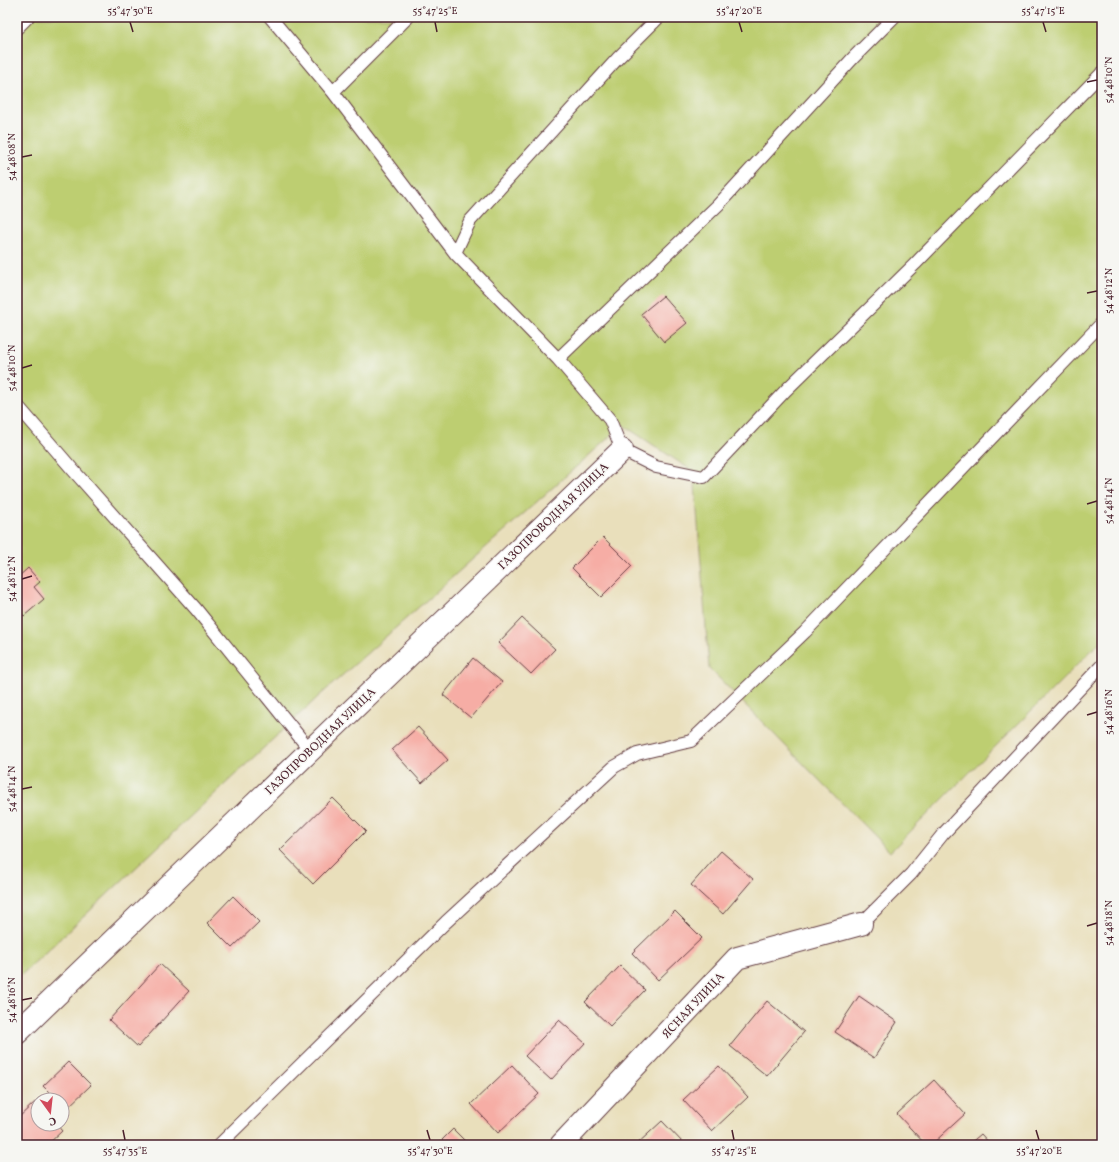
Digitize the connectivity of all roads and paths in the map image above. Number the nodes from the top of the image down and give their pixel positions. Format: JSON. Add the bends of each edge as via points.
{"nodes":[{"id":1,"x":28,"y":17,"type":"edge"},
{"id":2,"x":270,"y":17,"type":"edge"},
{"id":3,"x":408,"y":17,"type":"edge"},
{"id":4,"x":659,"y":17,"type":"edge"},
{"id":5,"x":894,"y":17,"type":"edge"},
{"id":6,"x":17,"y":28,"type":"edge"},
{"id":7,"x":1102,"y":73,"type":"edge"},
{"id":8,"x":333,"y":92,"type":"junction"},
{"id":9,"x":455,"y":253,"type":"junction"},
{"id":10,"x":1102,"y":323,"type":"edge"},
{"id":11,"x":558,"y":359,"type":"junction"},
{"id":12,"x":17,"y":405,"type":"edge"},
{"id":13,"x":622,"y":450,"type":"junction"},
{"id":14,"x":1102,"y":665,"type":"edge"},
{"id":15,"x":310,"y":750,"type":"junction"},
{"id":16,"x":861,"y":924,"type":"joint"},
{"id":17,"x":17,"y":1033,"type":"edge"},
{"id":18,"x":219,"y":1145,"type":"edge"},
{"id":19,"x":561,"y":1145,"type":"edge"}],
"edges":[{"from":1,"to":6,"type":"lane"},
{"from":2,"to":8,"type":"lane"},
{"from":3,"to":8,"type":"lane"},
{"from":4,"to":9,"type":"lane","via":[[618,58],[470,220]]},
{"from":5,"to":11,"type":"lane","via":[[718,205]]},
{"from":7,"to":13,"type":"lane","via":[[915,264],[786,390],[704,478],[656,467]]},
{"from":8,"to":9,"type":"lane"},
{"from":9,"to":11,"type":"lane"},
{"from":10,"to":18,"type":"lane","via":[[805,632],[692,741],[637,754],[614,767],[446,922]]},
{"from":11,"to":13,"type":"lane","via":[[610,420]]},
{"from":12,"to":15,"type":"lane","via":[[196,609]]},
{"from":13,"to":15,"type":"street","name":"ГАЗОПРОВОДНАЯ УЛИЦА"},
{"from":14,"to":16,"type":"lane","via":[[943,834],[911,874]]},
{"from":15,"to":17,"type":"street","name":"ГАЗОПРОВОДНАЯ УЛИЦА"},
{"from":16,"to":19,"type":"street","name":"ЯСНАЯ УЛИЦА","via":[[737,958]]}]}
